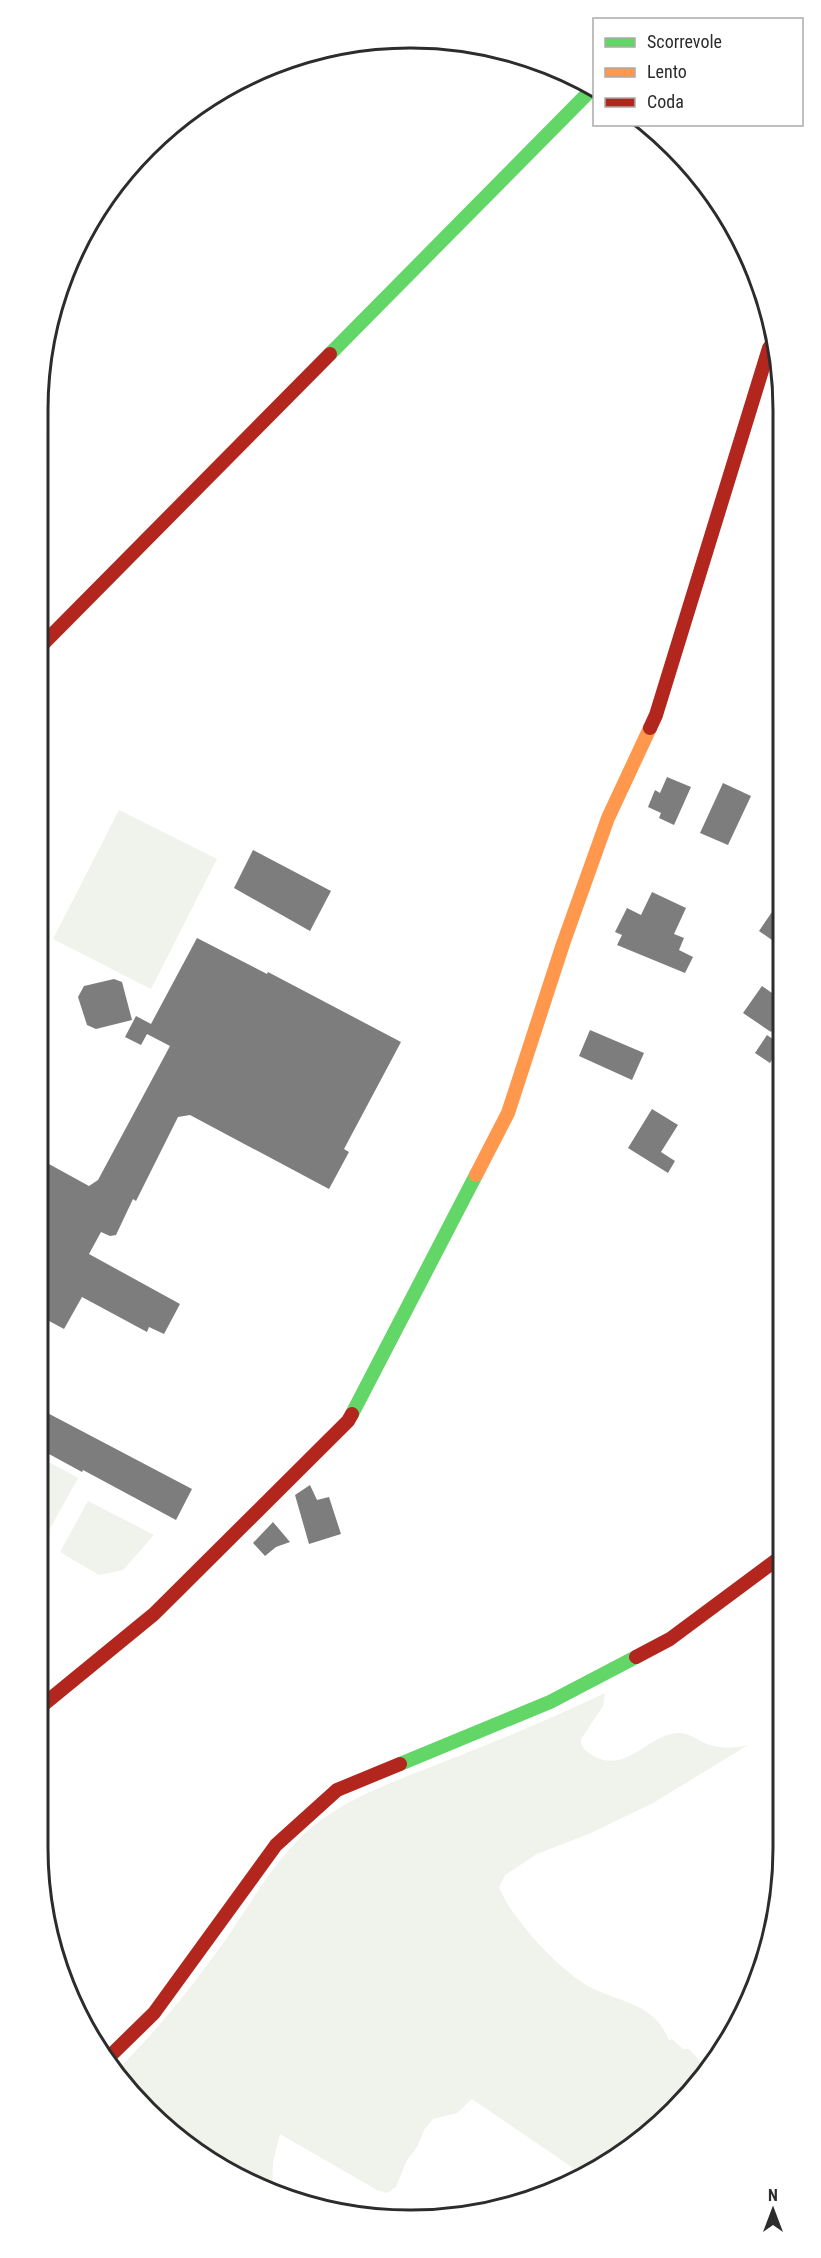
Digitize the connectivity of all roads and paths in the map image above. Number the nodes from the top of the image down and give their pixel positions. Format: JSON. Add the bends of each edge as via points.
{"nodes":[{"id":1,"x":587,"y":94,"type":"edge"},
{"id":2,"x":768,"y":351,"type":"edge"},
{"id":3,"x":48,"y":639,"type":"edge"},
{"id":4,"x":773,"y":1562,"type":"edge"},
{"id":5,"x":48,"y":1701,"type":"edge"},
{"id":6,"x":112,"y":2054,"type":"edge"}],
"edges":[{"from":1,"to":3,"type":"street"},
{"from":2,"to":5,"type":"street","via":[[656,715],[608,818],[508,1113],[348,1421],[154,1614]]},
{"from":4,"to":6,"type":"street","via":[[650,1650],[550,1702],[337,1790],[276,1845],[154,2013]]}]}
